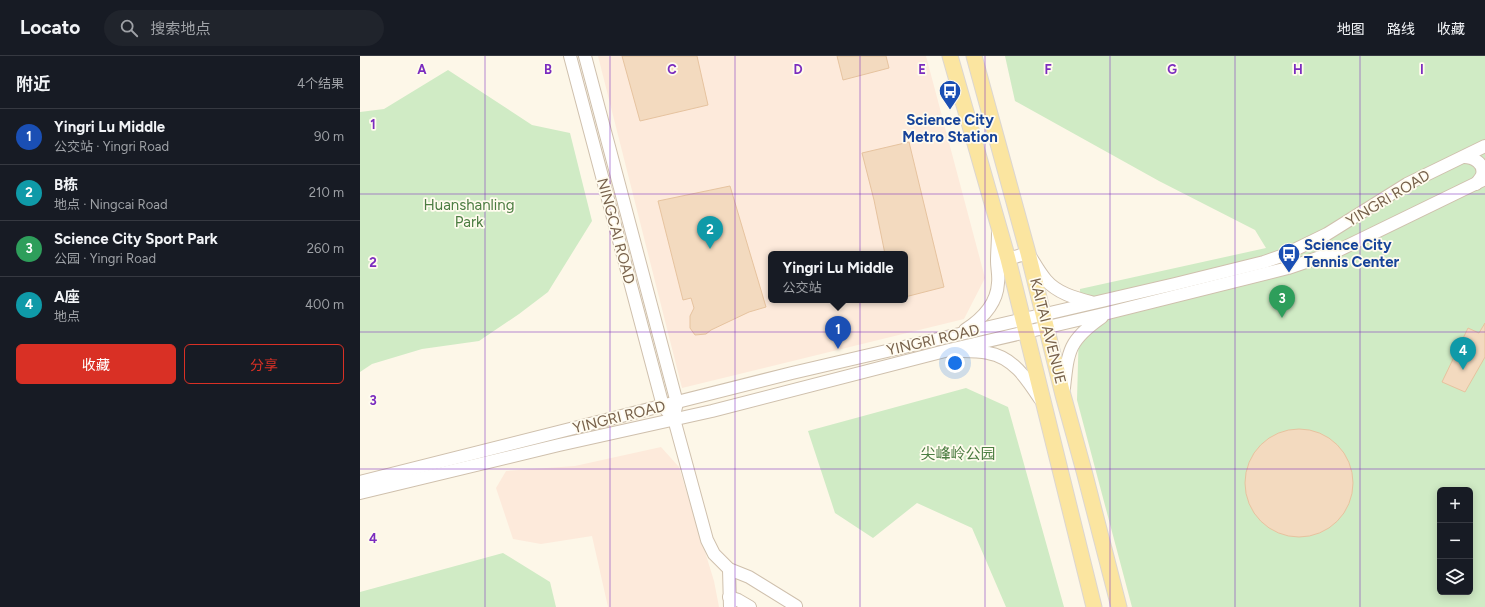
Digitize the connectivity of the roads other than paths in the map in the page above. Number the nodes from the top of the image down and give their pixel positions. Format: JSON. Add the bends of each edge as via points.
{"nodes":[{"id":1,"x":570,"y":56,"type":"edge"},
{"id":2,"x":585,"y":56,"type":"edge"},
{"id":3,"x":950,"y":56,"type":"edge"},
{"id":4,"x":974,"y":56,"type":"edge"},
{"id":5,"x":1485,"y":146,"type":"edge"},
{"id":6,"x":1464,"y":157,"type":"junction"},
{"id":7,"x":1480,"y":182,"type":"edge"},
{"id":8,"x":999,"y":228,"type":"junction"},
{"id":9,"x":1028,"y":253,"type":"junction"},
{"id":10,"x":1008,"y":259,"type":"junction"},
{"id":11,"x":1094,"y":303,"type":"junction"},
{"id":12,"x":1108,"y":313,"type":"junction"},
{"id":13,"x":1046,"y":320,"type":"junction"},
{"id":14,"x":1024,"y":326,"type":"junction"},
{"id":15,"x":952,"y":336,"type":"junction"},
{"id":16,"x":949,"y":350,"type":"junction"},
{"id":17,"x":1063,"y":395,"type":"junction"},
{"id":18,"x":677,"y":402,"type":"junction"},
{"id":19,"x":1043,"y":402,"type":"junction"},
{"id":20,"x":663,"y":406,"type":"junction"},
{"id":21,"x":674,"y":419,"type":"junction"},
{"id":22,"x":360,"y":482,"type":"edge"},
{"id":23,"x":360,"y":493,"type":"edge"},
{"id":24,"x":729,"y":569,"type":"junction"},
{"id":25,"x":730,"y":602,"type":"edge"},
{"id":26,"x":796,"y":606,"type":"dead end"},
{"id":27,"x":750,"y":607,"type":"edge"},
{"id":28,"x":1094,"y":607,"type":"edge"},
{"id":29,"x":1119,"y":607,"type":"edge"}],
"edges":[{"from":1,"to":20,"type":"street","name":"NINGCAI ROAD"},
{"from":2,"to":18,"type":"street","name":"NINGCAI ROAD"},
{"from":3,"to":8,"type":"main road","name":"KAITAI AVENUE"},
{"from":4,"to":9,"type":"main road","name":"KAITAI AVENUE"},
{"from":5,"to":6,"type":"street","name":"YINGRI ROAD"},
{"from":6,"to":7,"type":"street","via":[[1476,159],[1480,163]]},
{"from":6,"to":11,"type":"street","name":"YINGRI ROAD","via":[[1407,184],[1346,224],[1284,255]]},
{"from":7,"to":12,"type":"street","name":"YINGRI ROAD","via":[[1335,252],[1273,272]]},
{"from":8,"to":10,"type":"main road","name":"KAITAI AVENUE"},
{"from":8,"to":15,"type":"street","via":[[998,283],[989,309],[983,318]]},
{"from":9,"to":10,"type":"street"},
{"from":9,"to":11,"type":"street","via":[[1046,280],[1054,287],[1074,298]]},
{"from":9,"to":13,"type":"main road","name":"KAITAI AVENUE"},
{"from":10,"to":14,"type":"main road","name":"KAITAI AVENUE"},
{"from":11,"to":13,"type":"street","name":"YINGRI ROAD"},
{"from":12,"to":13,"type":"street","name":"YINGRI ROAD"},
{"from":12,"to":17,"type":"street","via":[[1085,329],[1074,342],[1068,354]]},
{"from":13,"to":14,"type":"street","name":"YINGRI ROAD"},
{"from":13,"to":17,"type":"main road","name":"KAITAI AVENUE"},
{"from":14,"to":15,"type":"street","name":"YINGRI ROAD"},
{"from":14,"to":16,"type":"street","name":"YINGRI ROAD"},
{"from":14,"to":19,"type":"main road","name":"KAITAI AVENUE"},
{"from":15,"to":18,"type":"street","name":"YINGRI ROAD"},
{"from":16,"to":19,"type":"street","via":[[987,352],[1003,358],[1025,376]]},
{"from":16,"to":21,"type":"street","name":"YINGRI ROAD"},
{"from":17,"to":29,"type":"main road","name":"KAITAI AVENUE"},
{"from":18,"to":20,"type":"street","name":"YINGRI ROAD"},
{"from":18,"to":21,"type":"street"},
{"from":19,"to":28,"type":"main road","name":"KAITAI AVENUE"},
{"from":20,"to":21,"type":"street"},
{"from":20,"to":22,"type":"street","name":"YINGRI ROAD"},
{"from":21,"to":23,"type":"street","name":"YINGRI ROAD"},
{"from":21,"to":24,"type":"street","via":[[707,540],[714,554]]},
{"from":24,"to":25,"type":"street"},
{"from":24,"to":26,"type":"street"},
{"from":25,"to":27,"type":"street","via":[[738,600]]}]}
